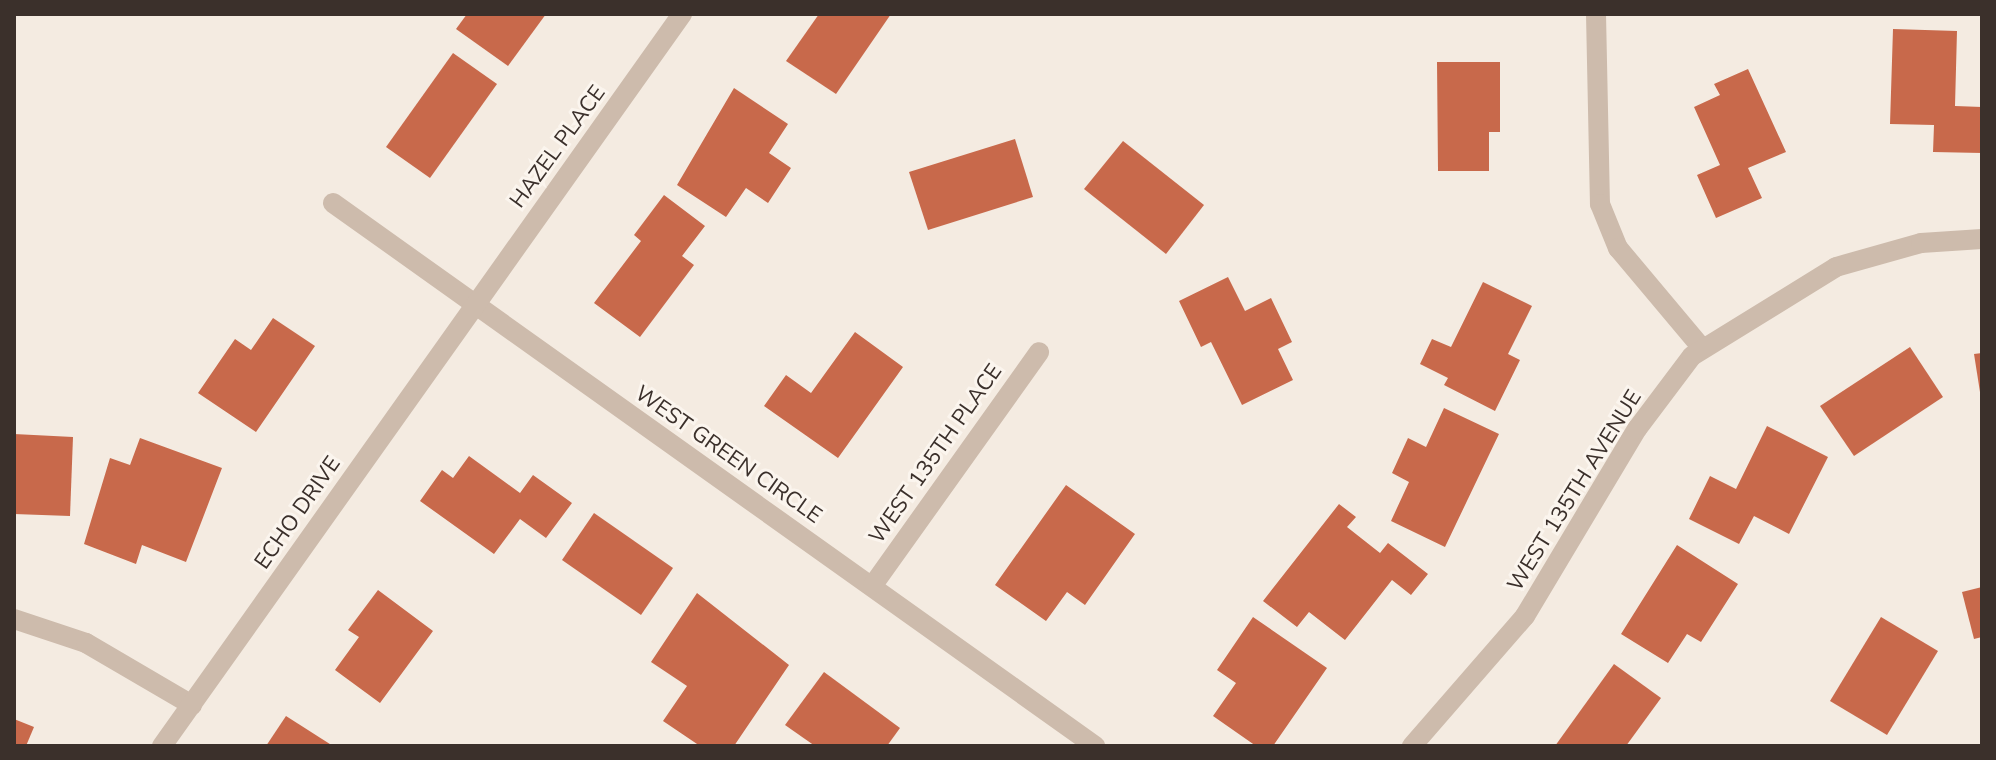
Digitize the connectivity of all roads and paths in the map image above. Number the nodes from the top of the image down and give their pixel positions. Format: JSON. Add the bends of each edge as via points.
{"nodes":[{"id":1,"x":682,"y":14,"type":"edge"},
{"id":2,"x":1596,"y":14,"type":"edge"},
{"id":3,"x":333,"y":203,"type":"dead end"},
{"id":4,"x":1982,"y":239,"type":"edge"},
{"id":5,"x":473,"y":307,"type":"junction"},
{"id":6,"x":1702,"y":348,"type":"junction"},
{"id":7,"x":1039,"y":352,"type":"dead end"},
{"id":8,"x":873,"y":585,"type":"junction"},
{"id":9,"x":14,"y":619,"type":"edge"},
{"id":10,"x":192,"y":705,"type":"junction"},
{"id":11,"x":162,"y":746,"type":"edge"},
{"id":12,"x":1095,"y":746,"type":"edge"},
{"id":13,"x":1412,"y":746,"type":"edge"}],
"edges":[{"from":1,"to":5,"type":"street","name":"HAZEL PLACE"},
{"from":2,"to":6,"type":"street","via":[[1600,204],[1618,248]]},
{"from":3,"to":5,"type":"street","name":"WEST GREEN CIRCLE"},
{"from":4,"to":6,"type":"street","name":"WEST 135TH AVENUE","via":[[1921,243],[1836,267]]},
{"from":5,"to":8,"type":"street","name":"WEST GREEN CIRCLE"},
{"from":5,"to":10,"type":"street","name":"ECHO DRIVE"},
{"from":6,"to":13,"type":"street","name":"WEST 135TH AVENUE","via":[[1637,429],[1525,616]]},
{"from":7,"to":8,"type":"street","name":"WEST 135TH PLACE"},
{"from":8,"to":12,"type":"street","name":"WEST GREEN CIRCLE"},
{"from":9,"to":10,"type":"street","via":[[86,643]]},
{"from":10,"to":11,"type":"street","name":"ECHO DRIVE"}]}
